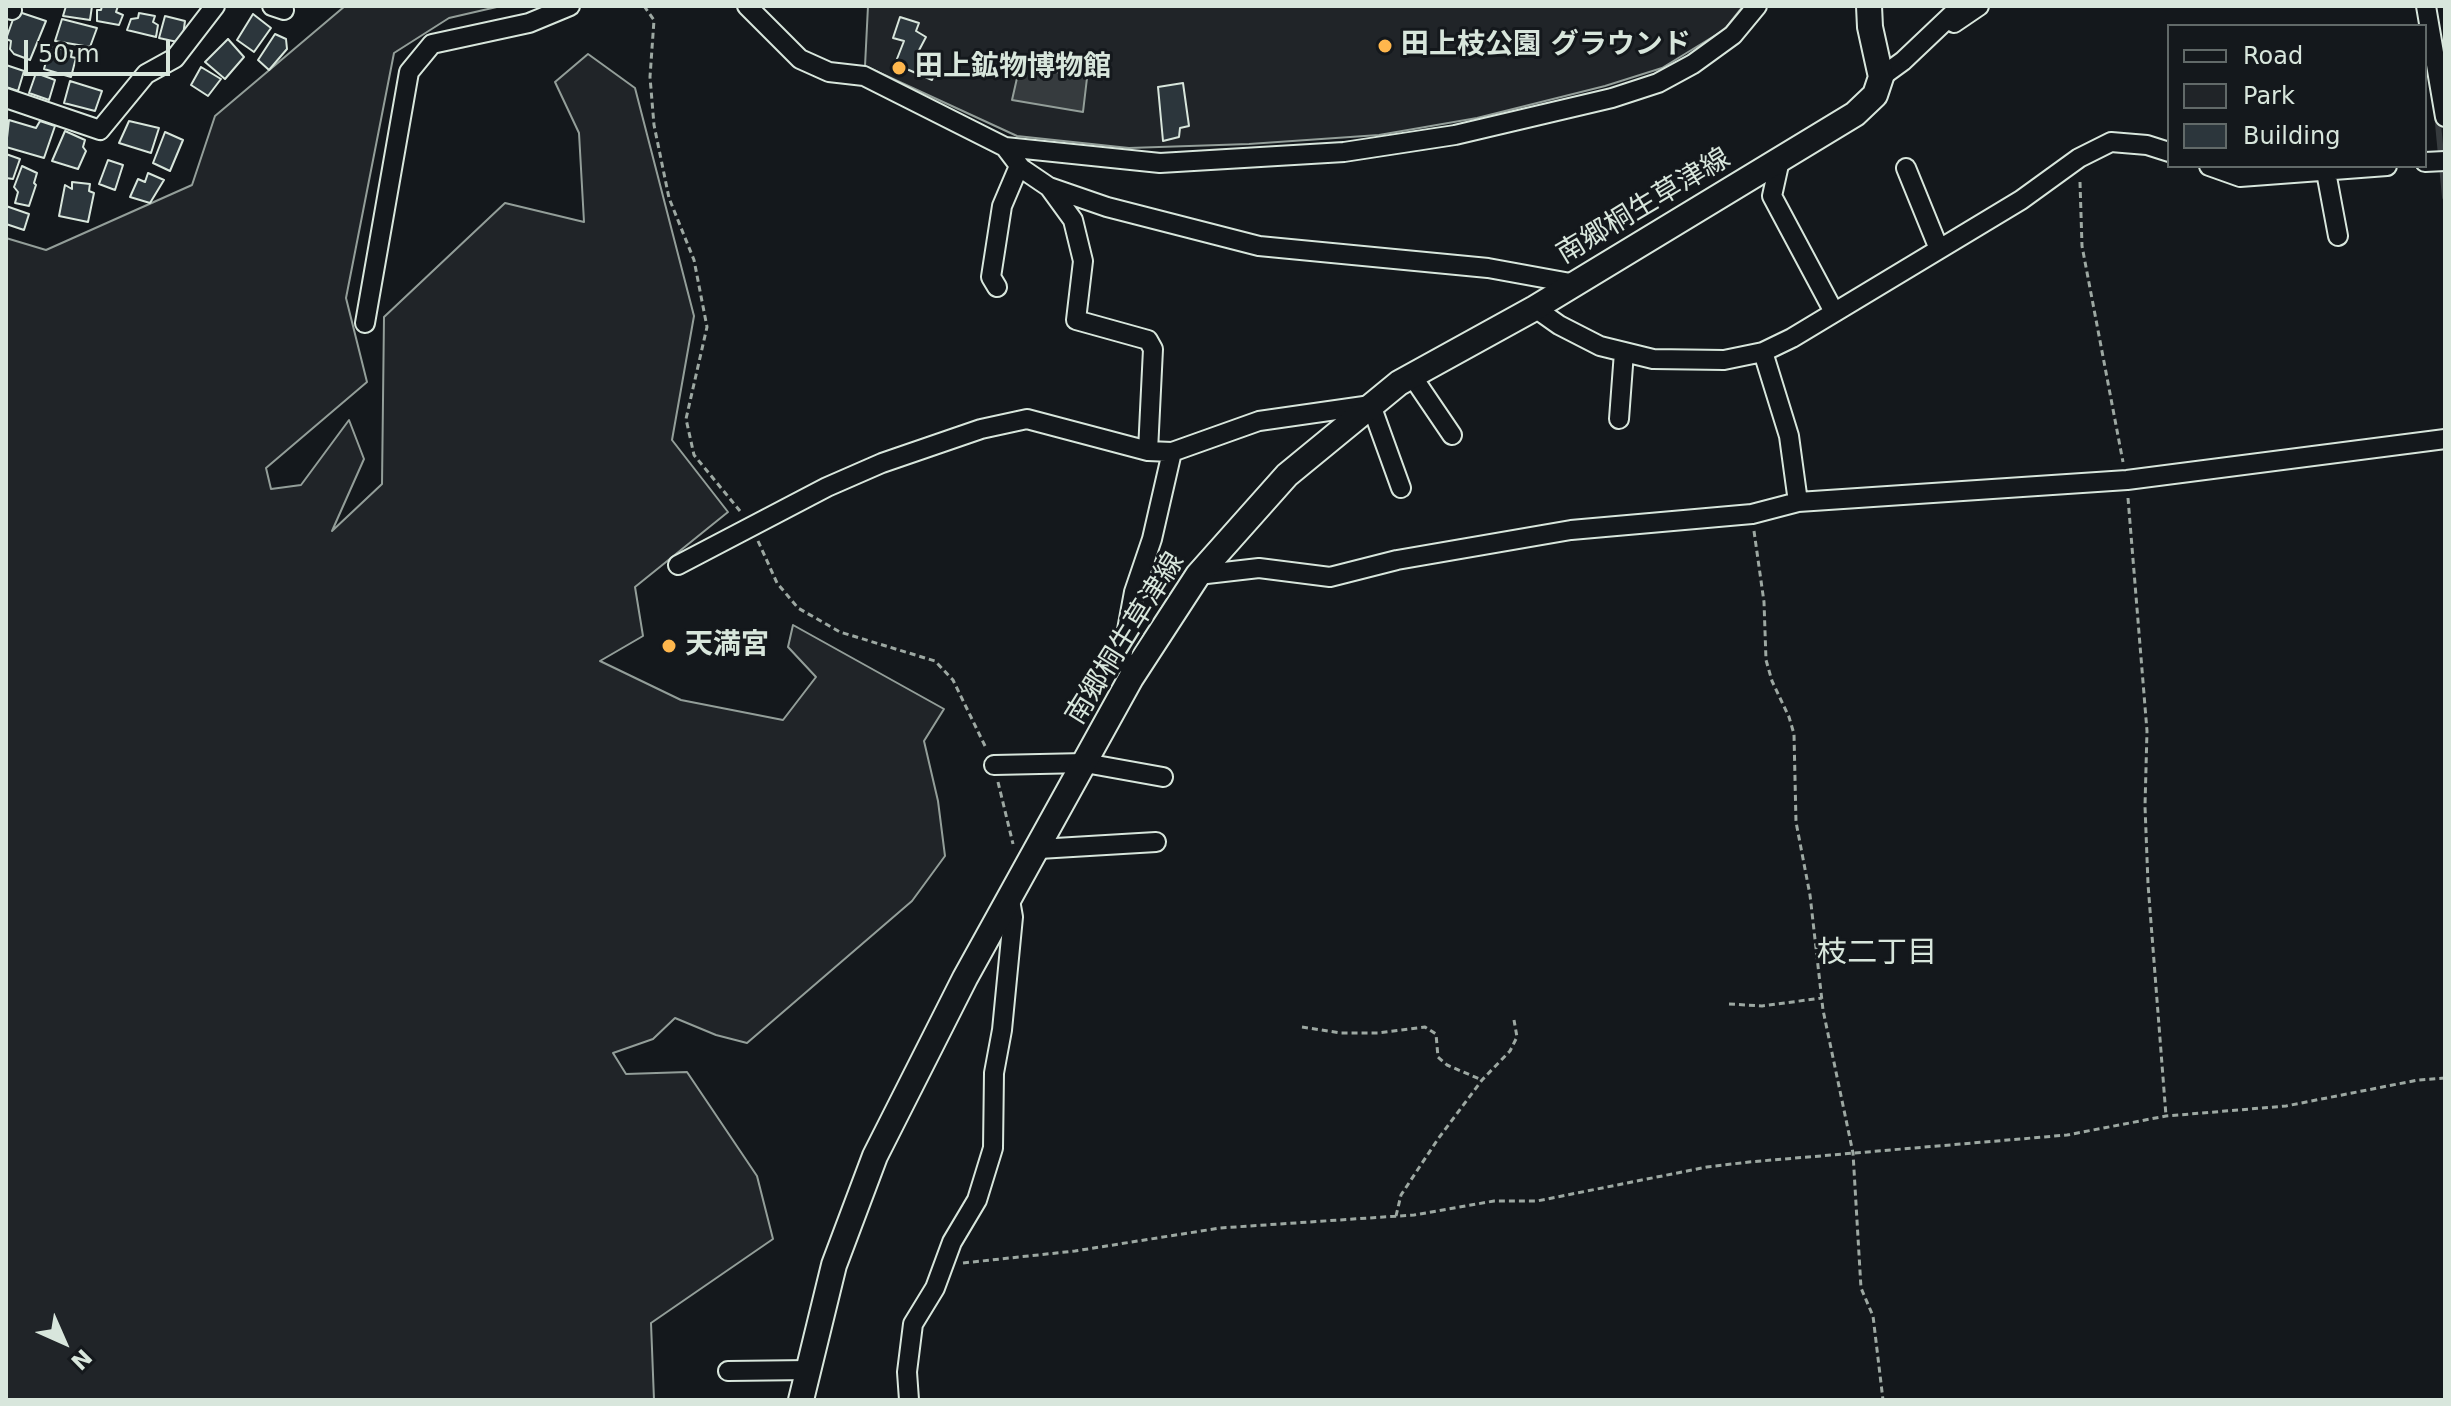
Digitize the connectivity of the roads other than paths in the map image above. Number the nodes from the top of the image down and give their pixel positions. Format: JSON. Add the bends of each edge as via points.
{"nodes":[{"id":1,"x":192,"y":6,"type":"edge"},
{"id":2,"x":570,"y":6,"type":"edge"},
{"id":3,"x":747,"y":6,"type":"edge"},
{"id":4,"x":1757,"y":6,"type":"edge"},
{"id":5,"x":1869,"y":6,"type":"edge"},
{"id":6,"x":1961,"y":6,"type":"edge"},
{"id":7,"x":1979,"y":6,"type":"edge"},
{"id":8,"x":2426,"y":6,"type":"edge"},
{"id":9,"x":213,"y":9,"type":"edge"},
{"id":10,"x":1915,"y":49,"type":"junction"},
{"id":11,"x":1881,"y":77,"type":"junction"},
{"id":12,"x":6,"y":98,"type":"edge"},
{"id":13,"x":2445,"y":117,"type":"edge"},
{"id":14,"x":1005,"y":147,"type":"junction"},
{"id":15,"x":2167,"y":151,"type":"edge"},
{"id":16,"x":1780,"y":160,"type":"junction"},
{"id":17,"x":1019,"y":166,"type":"junction"},
{"id":18,"x":1906,"y":168,"type":"dead end"},
{"id":19,"x":2215,"y":168,"type":"edge"},
{"id":20,"x":2367,"y":168,"type":"edge"},
{"id":21,"x":2326,"y":172,"type":"junction"},
{"id":22,"x":1049,"y":187,"type":"junction"},
{"id":23,"x":2338,"y":236,"type":"dead end"},
{"id":24,"x":1939,"y":249,"type":"junction"},
{"id":25,"x":1576,"y":284,"type":"junction"},
{"id":26,"x":997,"y":287,"type":"dead end"},
{"id":27,"x":1535,"y":308,"type":"junction"},
{"id":28,"x":1834,"y":312,"type":"junction"},
{"id":29,"x":365,"y":323,"type":"dead end"},
{"id":30,"x":1624,"y":352,"type":"junction"},
{"id":31,"x":1763,"y":352,"type":"junction"},
{"id":32,"x":1412,"y":376,"type":"junction"},
{"id":33,"x":1371,"y":405,"type":"junction"},
{"id":34,"x":1619,"y":419,"type":"dead end"},
{"id":35,"x":1452,"y":435,"type":"dead end"},
{"id":36,"x":2445,"y":439,"type":"edge"},
{"id":37,"x":1148,"y":451,"type":"junction"},
{"id":38,"x":1172,"y":452,"type":"junction"},
{"id":39,"x":1401,"y":488,"type":"dead end"},
{"id":40,"x":1798,"y":502,"type":"junction"},
{"id":41,"x":678,"y":565,"type":"dead end"},
{"id":42,"x":1198,"y":575,"type":"junction"},
{"id":43,"x":1134,"y":673,"type":"junction"},
{"id":44,"x":1085,"y":763,"type":"junction"},
{"id":45,"x":994,"y":765,"type":"road end"},
{"id":46,"x":1163,"y":777,"type":"dead end"},
{"id":47,"x":1156,"y":842,"type":"dead end"},
{"id":48,"x":1039,"y":849,"type":"junction"},
{"id":49,"x":1016,"y":890,"type":"junction"},
{"id":50,"x":809,"y":1370,"type":"junction"},
{"id":51,"x":728,"y":1371,"type":"dead end"},
{"id":52,"x":801,"y":1400,"type":"edge"},
{"id":53,"x":909,"y":1400,"type":"edge"}],
"edges":[{"from":1,"to":9,"type":"street"},
{"from":2,"to":29,"type":"street","via":[[529,23],[432,44],[409,72]]},
{"from":3,"to":14,"type":"street","via":[[800,59],[829,72],[864,76]]},
{"from":4,"to":14,"type":"street","via":[[1733,35],[1658,83],[1455,135],[1344,152],[1160,163]]},
{"from":5,"to":11,"type":"main road"},
{"from":6,"to":10,"type":"street"},
{"from":7,"to":10,"type":"street"},
{"from":8,"to":13,"type":"street"},
{"from":9,"to":12,"type":"street","via":[[175,58],[146,74],[100,130]]},
{"from":10,"to":11,"type":"street"},
{"from":11,"to":16,"type":"main road","name":"南郷桐生草津線","via":[[1875,95],[1855,114]]},
{"from":14,"to":17,"type":"street"},
{"from":15,"to":24,"type":"street","via":[[2111,142]]},
{"from":16,"to":25,"type":"main road","name":"南郷桐生草津線"},
{"from":16,"to":28,"type":"street","via":[[1772,196]]},
{"from":17,"to":22,"type":"street"},
{"from":17,"to":26,"type":"street","via":[[1002,206],[991,277]]},
{"from":18,"to":24,"type":"street"},
{"from":19,"to":21,"type":"street","via":[[2240,177]]},
{"from":20,"to":21,"type":"street"},
{"from":21,"to":23,"type":"street"},
{"from":22,"to":25,"type":"street","via":[[1259,246],[1488,268]]},
{"from":22,"to":37,"type":"street","via":[[1073,220],[1083,261],[1076,320],[1148,340],[1153,349]]},
{"from":24,"to":28,"type":"street"},
{"from":25,"to":27,"type":"main road","name":"南郷桐生草津線"},
{"from":27,"to":30,"type":"street","via":[[1586,339]]},
{"from":27,"to":32,"type":"main road","name":"南郷桐生草津線"},
{"from":28,"to":31,"type":"street"},
{"from":30,"to":31,"type":"street","via":[[1653,359],[1724,360]]},
{"from":30,"to":34,"type":"street"},
{"from":31,"to":40,"type":"street","via":[[1789,436]]},
{"from":32,"to":33,"type":"main road","name":"南郷桐生草津線"},
{"from":32,"to":35,"type":"street"},
{"from":33,"to":38,"type":"street","via":[[1259,421]]},
{"from":33,"to":39,"type":"street"},
{"from":33,"to":42,"type":"main road","name":"南郷桐生草津線","via":[[1287,475]]},
{"from":36,"to":40,"type":"street","via":[[2127,480]]},
{"from":37,"to":38,"type":"street"},
{"from":37,"to":41,"type":"street","via":[[1027,419],[981,429],[827,487]]},
{"from":38,"to":43,"type":"street","via":[[1122,657]]},
{"from":40,"to":42,"type":"street","via":[[1752,514],[1571,530],[1330,577],[1259,568]]},
{"from":42,"to":43,"type":"main road","name":"南郷桐生草津線"},
{"from":43,"to":44,"type":"main road","name":"南郷桐生草津線"},
{"from":44,"to":45,"type":"street"},
{"from":44,"to":46,"type":"street"},
{"from":44,"to":48,"type":"main road","name":"南郷桐生草津線"},
{"from":47,"to":48,"type":"street"},
{"from":48,"to":49,"type":"main road","name":"南郷桐生草津線"},
{"from":49,"to":50,"type":"main road","name":"南郷桐生草津線","via":[[875,1156],[834,1265]]},
{"from":49,"to":53,"type":"street","via":[[994,1073],[993,1148],[977,1200],[913,1324]]},
{"from":50,"to":51,"type":"street"},
{"from":50,"to":52,"type":"main road","name":"南郷桐生草津線"}]}
